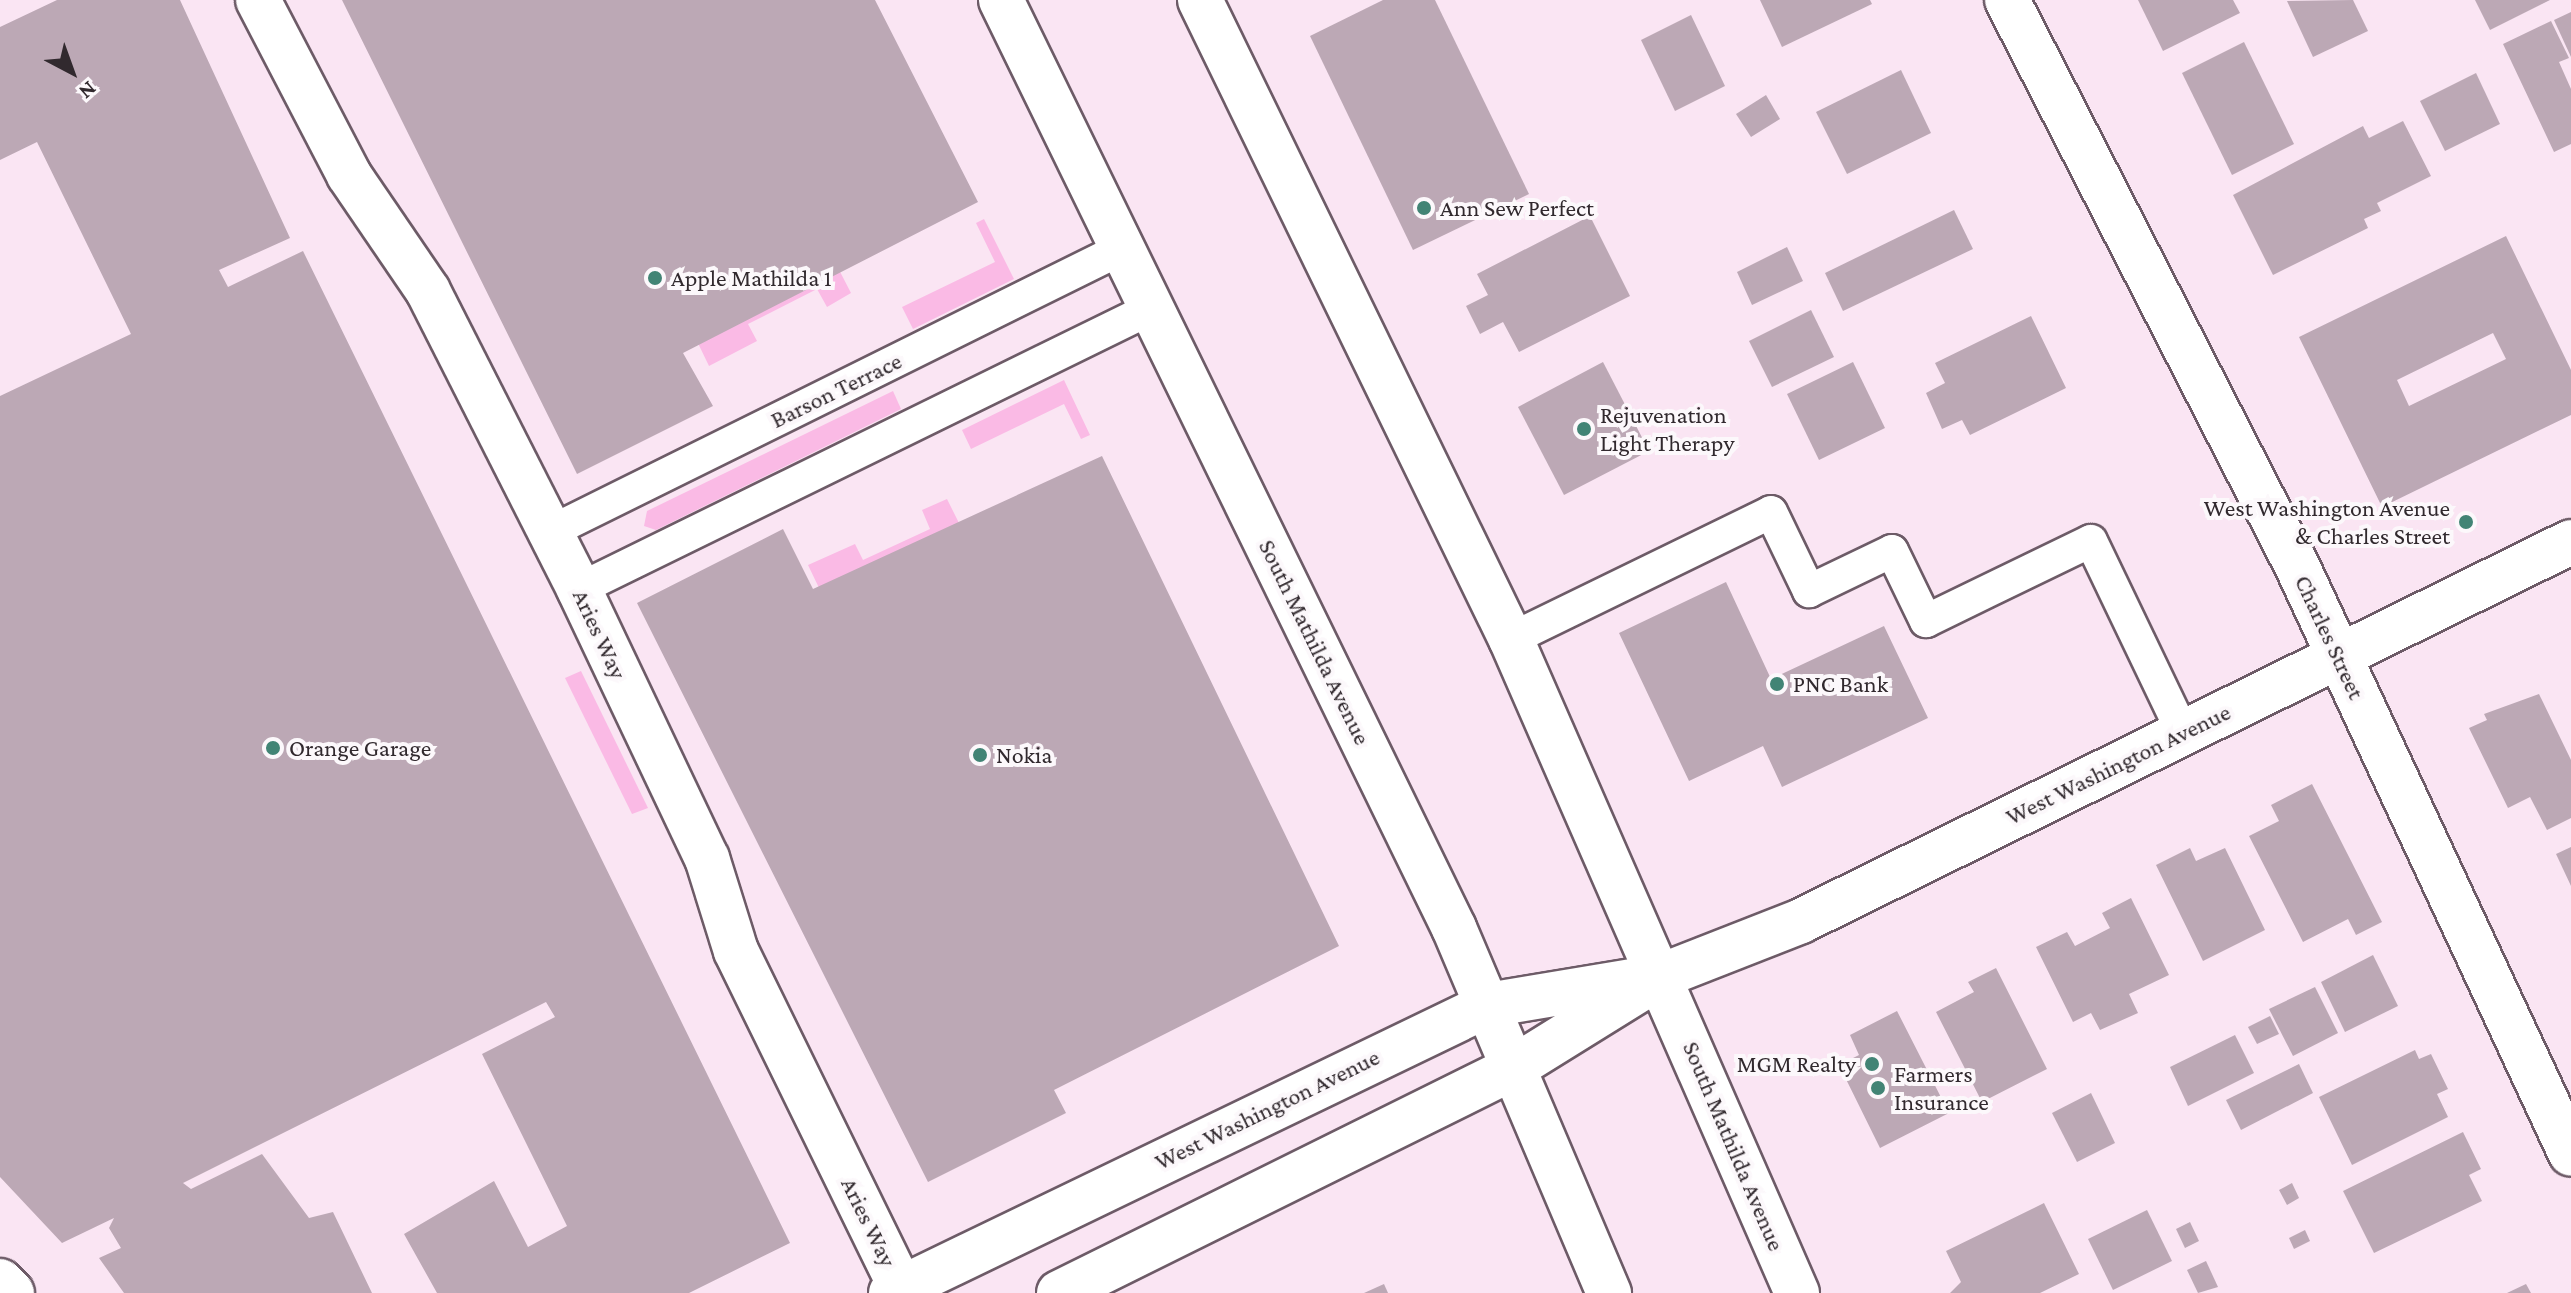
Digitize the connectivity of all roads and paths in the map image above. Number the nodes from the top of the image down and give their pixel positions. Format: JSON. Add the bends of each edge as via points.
{"nodes":[{"id":1,"x":258,"y":0,"type":"edge"},
{"id":2,"x":1001,"y":0,"type":"edge"},
{"id":3,"x":1200,"y":0,"type":"edge"},
{"id":4,"x":2007,"y":0,"type":"edge"},
{"id":5,"x":1123,"y":248,"type":"junction"},
{"id":6,"x":1152,"y":308,"type":"junction"},
{"id":7,"x":550,"y":532,"type":"junction"},
{"id":8,"x":2571,"y":542,"type":"edge"},
{"id":9,"x":579,"y":589,"type":"junction"},
{"id":10,"x":1511,"y":639,"type":"junction"},
{"id":11,"x":2339,"y":656,"type":"junction"},
{"id":12,"x":2183,"y":733,"type":"junction"},
{"id":13,"x":1661,"y":976,"type":"junction"},
{"id":14,"x":1488,"y":1005,"type":"junction"},
{"id":15,"x":1513,"y":1068,"type":"junction"},
{"id":16,"x":2571,"y":1154,"type":"edge"},
{"id":17,"x":0,"y":1281,"type":"edge"},
{"id":18,"x":896,"y":1291,"type":"edge"},
{"id":19,"x":12,"y":1293,"type":"edge"},
{"id":20,"x":1059,"y":1293,"type":"edge"},
{"id":21,"x":1609,"y":1293,"type":"edge"},
{"id":22,"x":1797,"y":1293,"type":"edge"}],
"edges":[{"from":1,"to":7,"type":"main road","name":"Aries Way","via":[[349,175],[428,291]]},
{"from":2,"to":5,"type":"main road","name":"South Mathilda Avenue"},
{"from":3,"to":10,"type":"main road","name":"South Mathilda Avenue"},
{"from":4,"to":11,"type":"main road","name":"Charles Street"},
{"from":5,"to":6,"type":"main road","name":"South Mathilda Avenue"},
{"from":5,"to":7,"type":"lane","name":"Barson Terrace"},
{"from":6,"to":9,"type":"lane"},
{"from":6,"to":14,"type":"main road","name":"South Mathilda Avenue"},
{"from":7,"to":9,"type":"main road","name":"Aries Way"},
{"from":8,"to":11,"type":"main road","name":"West Washington Avenue"},
{"from":9,"to":18,"type":"main road","name":"Aries Way","via":[[707,858],[736,951]]},
{"from":10,"to":12,"type":"lane","via":[[1771,512],[1809,591],[1892,551],[1926,621],[2091,541]]},
{"from":10,"to":13,"type":"main road","name":"South Mathilda Avenue"},
{"from":11,"to":12,"type":"main road","name":"West Washington Avenue"},
{"from":11,"to":16,"type":"main road","name":"Charles Street"},
{"from":12,"to":13,"type":"main road","name":"West Washington Avenue","via":[[1801,921]]},
{"from":13,"to":14,"type":"main road","name":"West Washington Avenue"},
{"from":13,"to":15,"type":"main road","name":"West Washington Avenue"},
{"from":13,"to":22,"type":"main road","name":"South Mathilda Avenue"},
{"from":14,"to":15,"type":"main road","name":"South Mathilda Avenue"},
{"from":14,"to":18,"type":"main road","name":"West Washington Avenue"},
{"from":15,"to":20,"type":"main road","name":"West Washington Avenue"},
{"from":15,"to":21,"type":"main road","name":"South Mathilda Avenue"},
{"from":17,"to":19,"type":"main road"}]}
